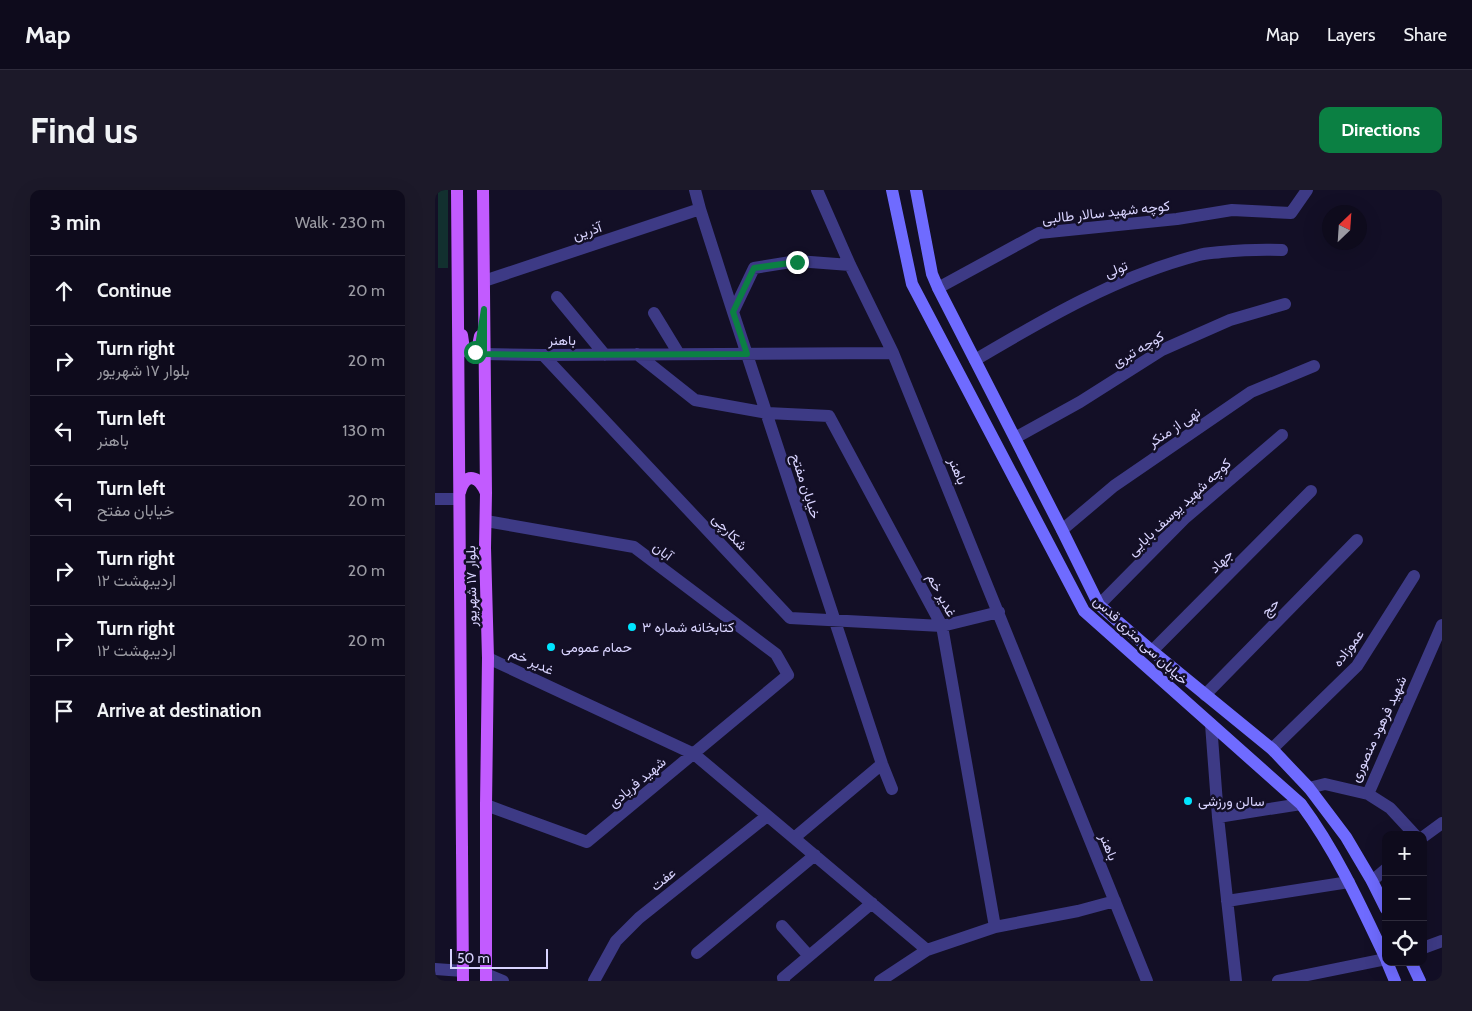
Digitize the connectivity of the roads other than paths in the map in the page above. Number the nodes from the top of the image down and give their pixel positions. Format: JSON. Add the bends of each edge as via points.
{"nodes":[{"id":1,"x":457,"y":190,"type":"edge"},
{"id":2,"x":483,"y":190,"type":"edge"},
{"id":3,"x":695,"y":190,"type":"edge"},
{"id":4,"x":817,"y":190,"type":"edge"},
{"id":5,"x":892,"y":190,"type":"edge"},
{"id":6,"x":916,"y":190,"type":"edge"},
{"id":7,"x":1307,"y":190,"type":"edge"},
{"id":8,"x":700,"y":209,"type":"junction"},
{"id":9,"x":1282,"y":250,"type":"dead end"},
{"id":10,"x":850,"y":265,"type":"junction"},
{"id":11,"x":932,"y":274,"type":"junction"},
{"id":12,"x":484,"y":281,"type":"junction"},
{"id":13,"x":912,"y":284,"type":"junction"},
{"id":14,"x":938,"y":288,"type":"junction"},
{"id":15,"x":557,"y":297,"type":"dead end"},
{"id":16,"x":458,"y":303,"type":"junction"},
{"id":17,"x":1285,"y":304,"type":"dead end"},
{"id":18,"x":484,"y":309,"type":"junction"},
{"id":19,"x":733,"y":312,"type":"junction"},
{"id":20,"x":654,"y":313,"type":"dead end"},
{"id":21,"x":893,"y":353,"type":"junction"},
{"id":22,"x":484,"y":354,"type":"junction"},
{"id":23,"x":637,"y":354,"type":"junction"},
{"id":24,"x":679,"y":354,"type":"junction"},
{"id":25,"x":747,"y":354,"type":"junction"},
{"id":26,"x":543,"y":355,"type":"junction"},
{"id":27,"x":605,"y":355,"type":"junction"},
{"id":28,"x":975,"y":360,"type":"junction"},
{"id":29,"x":1314,"y":366,"type":"dead end"},
{"id":30,"x":767,"y":413,"type":"junction"},
{"id":31,"x":1282,"y":435,"type":"dead end"},
{"id":32,"x":1015,"y":438,"type":"junction"},
{"id":33,"x":1311,"y":491,"type":"dead end"},
{"id":34,"x":486,"y":493,"type":"junction"},
{"id":35,"x":459,"y":496,"type":"junction"},
{"id":36,"x":435,"y":499,"type":"edge"},
{"id":37,"x":486,"y":521,"type":"junction"},
{"id":38,"x":1062,"y":530,"type":"junction"},
{"id":39,"x":1357,"y":540,"type":"dead end"},
{"id":40,"x":1414,"y":576,"type":"dead end"},
{"id":41,"x":1099,"y":605,"type":"junction"},
{"id":42,"x":999,"y":612,"type":"junction"},
{"id":43,"x":834,"y":621,"type":"junction"},
{"id":44,"x":1442,"y":625,"type":"edge"},
{"id":45,"x":942,"y":626,"type":"junction"},
{"id":46,"x":1152,"y":652,"type":"junction"},
{"id":47,"x":488,"y":658,"type":"junction"},
{"id":48,"x":788,"y":675,"type":"joint"},
{"id":49,"x":1205,"y":696,"type":"junction"},
{"id":50,"x":1211,"y":724,"type":"junction"},
{"id":51,"x":1272,"y":749,"type":"junction"},
{"id":52,"x":694,"y":754,"type":"junction"},
{"id":53,"x":882,"y":764,"type":"junction"},
{"id":54,"x":1309,"y":788,"type":"junction"},
{"id":55,"x":892,"y":789,"type":"dead end"},
{"id":56,"x":1368,"y":794,"type":"junction"},
{"id":57,"x":1301,"y":804,"type":"junction"},
{"id":58,"x":486,"y":805,"type":"junction"},
{"id":59,"x":767,"y":816,"type":"junction"},
{"id":60,"x":1218,"y":817,"type":"junction"},
{"id":61,"x":1442,"y":823,"type":"edge"},
{"id":62,"x":1411,"y":831,"type":"edge"},
{"id":63,"x":1427,"y":834,"type":"edge"},
{"id":64,"x":794,"y":838,"type":"junction"},
{"id":65,"x":815,"y":855,"type":"junction"},
{"id":66,"x":1382,"y":872,"type":"edge"},
{"id":67,"x":1372,"y":881,"type":"junction"},
{"id":68,"x":1349,"y":882,"type":"junction"},
{"id":69,"x":1115,"y":901,"type":"junction"},
{"id":70,"x":1227,"y":901,"type":"junction"},
{"id":71,"x":1382,"y":901,"type":"edge"},
{"id":72,"x":872,"y":903,"type":"junction"},
{"id":73,"x":782,"y":926,"type":"dead end"},
{"id":74,"x":995,"y":927,"type":"junction"},
{"id":75,"x":1442,"y":941,"type":"edge"},
{"id":76,"x":1427,"y":947,"type":"edge"},
{"id":77,"x":927,"y":950,"type":"junction"},
{"id":78,"x":1382,"y":952,"type":"edge"},
{"id":79,"x":697,"y":953,"type":"dead end"},
{"id":80,"x":809,"y":956,"type":"junction"},
{"id":81,"x":1382,"y":961,"type":"edge"},
{"id":82,"x":1389,"y":966,"type":"edge"},
{"id":83,"x":1413,"y":966,"type":"edge"},
{"id":84,"x":435,"y":969,"type":"edge"},
{"id":85,"x":463,"y":976,"type":"edge"},
{"id":86,"x":486,"y":977,"type":"edge"},
{"id":87,"x":503,"y":981,"type":"edge"},
{"id":88,"x":595,"y":981,"type":"edge"},
{"id":89,"x":784,"y":981,"type":"edge"},
{"id":90,"x":880,"y":981,"type":"edge"},
{"id":91,"x":1147,"y":981,"type":"edge"},
{"id":92,"x":1236,"y":981,"type":"edge"},
{"id":93,"x":1278,"y":981,"type":"edge"},
{"id":94,"x":1395,"y":981,"type":"edge"},
{"id":95,"x":1420,"y":981,"type":"edge"}],
"edges":[{"from":1,"to":16,"type":"main road","name":"بلوار ١٧ شهریور"},
{"from":2,"to":12,"type":"main road","name":"بلوار ١٧ شهریور"},
{"from":3,"to":8,"type":"street","name":"خیابان مفتح"},
{"from":4,"to":10,"type":"street"},
{"from":5,"to":13,"type":"main road","name":"خیابان سی متری قدس"},
{"from":6,"to":11,"type":"main road","name":"خیابان سی متری قدس"},
{"from":7,"to":14,"type":"street","name":"کوچه شهید سالار طالبی","via":[[1291,213],[1232,210],[1177,220],[1039,233]]},
{"from":8,"to":12,"type":"street","name":"آذرین"},
{"from":8,"to":19,"type":"street","name":"خیابان مفتح"},
{"from":9,"to":28,"type":"street","name":"تولی","via":[[1253,249],[1201,255],[1155,269],[1047,318]]},
{"from":10,"to":19,"type":"street","via":[[797,262],[754,268]]},
{"from":10,"to":21,"type":"street"},
{"from":11,"to":13,"type":"main road"},
{"from":11,"to":14,"type":"main road","name":"خیابان سی متری قدس"},
{"from":12,"to":18,"type":"main road","name":"بلوار ١٧ شهریور"},
{"from":13,"to":50,"type":"main road","name":"خیابان سی متری قدس","via":[[1084,611]]},
{"from":14,"to":28,"type":"main road","name":"خیابان سی متری قدس"},
{"from":15,"to":27,"type":"street"},
{"from":16,"to":18,"type":"main road","via":[[464,349],[470,353],[475,352],[478,346]]},
{"from":16,"to":35,"type":"main road","name":"بلوار ١٧ شهریور"},
{"from":17,"to":32,"type":"street","name":"کوچه تبری","via":[[1230,320],[1162,350]]},
{"from":18,"to":22,"type":"main road","name":"بلوار ١٧ شهریور"},
{"from":19,"to":25,"type":"street","name":"خیابان مفتح"},
{"from":20,"to":24,"type":"street"},
{"from":21,"to":25,"type":"street","name":"باهنر"},
{"from":21,"to":42,"type":"street","name":"باهنر"},
{"from":22,"to":26,"type":"street","name":"باهنر"},
{"from":22,"to":34,"type":"main road","name":"بلوار ١٧ شهریور"},
{"from":23,"to":24,"type":"street","name":"باهنر"},
{"from":23,"to":27,"type":"street","name":"باهنر"},
{"from":23,"to":30,"type":"street","via":[[695,400]]},
{"from":24,"to":25,"type":"street","name":"باهنر"},
{"from":25,"to":30,"type":"street","name":"خیابان مفتح"},
{"from":26,"to":27,"type":"street","name":"باهنر"},
{"from":26,"to":43,"type":"street","name":"شکارچی","via":[[790,618]]},
{"from":28,"to":32,"type":"main road","name":"خیابان سی متری قدس"},
{"from":29,"to":38,"type":"street","name":"نهی از منکر","via":[[1251,392],[1114,486]]},
{"from":30,"to":43,"type":"street","name":"خیابان مفتح"},
{"from":30,"to":45,"type":"street","name":"غدیر خم","via":[[829,416]]},
{"from":31,"to":41,"type":"street","name":"کوچه شهید یوسف بابایی","via":[[1184,519]]},
{"from":32,"to":38,"type":"main road","name":"خیابان سی متری قدس"},
{"from":33,"to":46,"type":"street","name":"جهاد"},
{"from":34,"to":35,"type":"main road","via":[[480,481],[469,478]]},
{"from":34,"to":37,"type":"main road","name":"بلوار ١٧ شهریور"},
{"from":35,"to":36,"type":"street"},
{"from":35,"to":85,"type":"main road","name":"بلوار ١٧ شهریور"},
{"from":37,"to":47,"type":"main road","name":"بلوار ١٧ شهریور"},
{"from":37,"to":48,"type":"street","name":"آبان","via":[[634,547],[776,654]]},
{"from":38,"to":41,"type":"main road","name":"خیابان سی متری قدس"},
{"from":39,"to":49,"type":"street","name":"حج"},
{"from":40,"to":51,"type":"street","name":"عموزاده","via":[[1357,666]]},
{"from":41,"to":46,"type":"main road","name":"خیابان سی متری قدس"},
{"from":42,"to":45,"type":"street","name":"شکارچی"},
{"from":42,"to":69,"type":"street","name":"باهنر"},
{"from":43,"to":45,"type":"street","name":"شکارچی"},
{"from":43,"to":53,"type":"street","name":"خیابان مفتح"},
{"from":44,"to":56,"type":"street","name":"شهید فرهود منصوری"},
{"from":45,"to":74,"type":"street","name":"غدیر خم"},
{"from":46,"to":49,"type":"main road","name":"خیابان سی متری قدس"},
{"from":47,"to":52,"type":"street","name":"غدیر خم"},
{"from":47,"to":58,"type":"main road","name":"بلوار ١٧ شهریور"},
{"from":48,"to":52,"type":"street","name":"شهید فریادی"},
{"from":49,"to":51,"type":"main road","name":"خیابان سی متری قدس"},
{"from":50,"to":57,"type":"main road","name":"خیابان سی متری قدس"},
{"from":50,"to":60,"type":"street"},
{"from":51,"to":54,"type":"main road","name":"خیابان سی متری قدس"},
{"from":52,"to":58,"type":"street","name":"شهید فریادی","via":[[587,842]]},
{"from":52,"to":59,"type":"street","name":"غدیر خم"},
{"from":53,"to":55,"type":"street","name":"خیابان مفتح"},
{"from":53,"to":64,"type":"street"},
{"from":54,"to":56,"type":"street","name":"شهید فرهود منصوری","via":[[1325,784]]},
{"from":54,"to":67,"type":"main road","name":"خیابان سی متری قدس","via":[[1346,837]]},
{"from":56,"to":62,"type":"street","via":[[1390,808]]},
{"from":57,"to":60,"type":"street"},
{"from":57,"to":68,"type":"main road","name":"خیابان سی متری قدس"},
{"from":58,"to":86,"type":"main road","name":"بلوار ١٧ شهریور"},
{"from":59,"to":64,"type":"street","name":"غدیر خم"},
{"from":59,"to":88,"type":"street","name":"عفت","via":[[639,918],[616,941]]},
{"from":60,"to":70,"type":"street"},
{"from":61,"to":63,"type":"street"},
{"from":64,"to":65,"type":"street","name":"غدیر خم"},
{"from":65,"to":72,"type":"street","name":"غدیر خم"},
{"from":65,"to":79,"type":"street"},
{"from":66,"to":67,"type":"street"},
{"from":67,"to":71,"type":"main road","name":"خیابان سی متری قدس"},
{"from":68,"to":70,"type":"street"},
{"from":68,"to":78,"type":"main road","name":"خیابان سی متری قدس"},
{"from":69,"to":74,"type":"street"},
{"from":69,"to":91,"type":"street","name":"باهنر"},
{"from":70,"to":92,"type":"street"},
{"from":72,"to":77,"type":"street","name":"غدیر خم"},
{"from":72,"to":80,"type":"street"},
{"from":73,"to":80,"type":"street"},
{"from":74,"to":77,"type":"street"},
{"from":75,"to":76,"type":"street"},
{"from":77,"to":90,"type":"street"},
{"from":80,"to":89,"type":"street","via":[[783,978]]},
{"from":81,"to":93,"type":"street"},
{"from":82,"to":94,"type":"main road","name":"خیابان سی متری قدس"},
{"from":83,"to":95,"type":"main road"},
{"from":84,"to":85,"type":"street"},
{"from":86,"to":87,"type":"street"}]}
